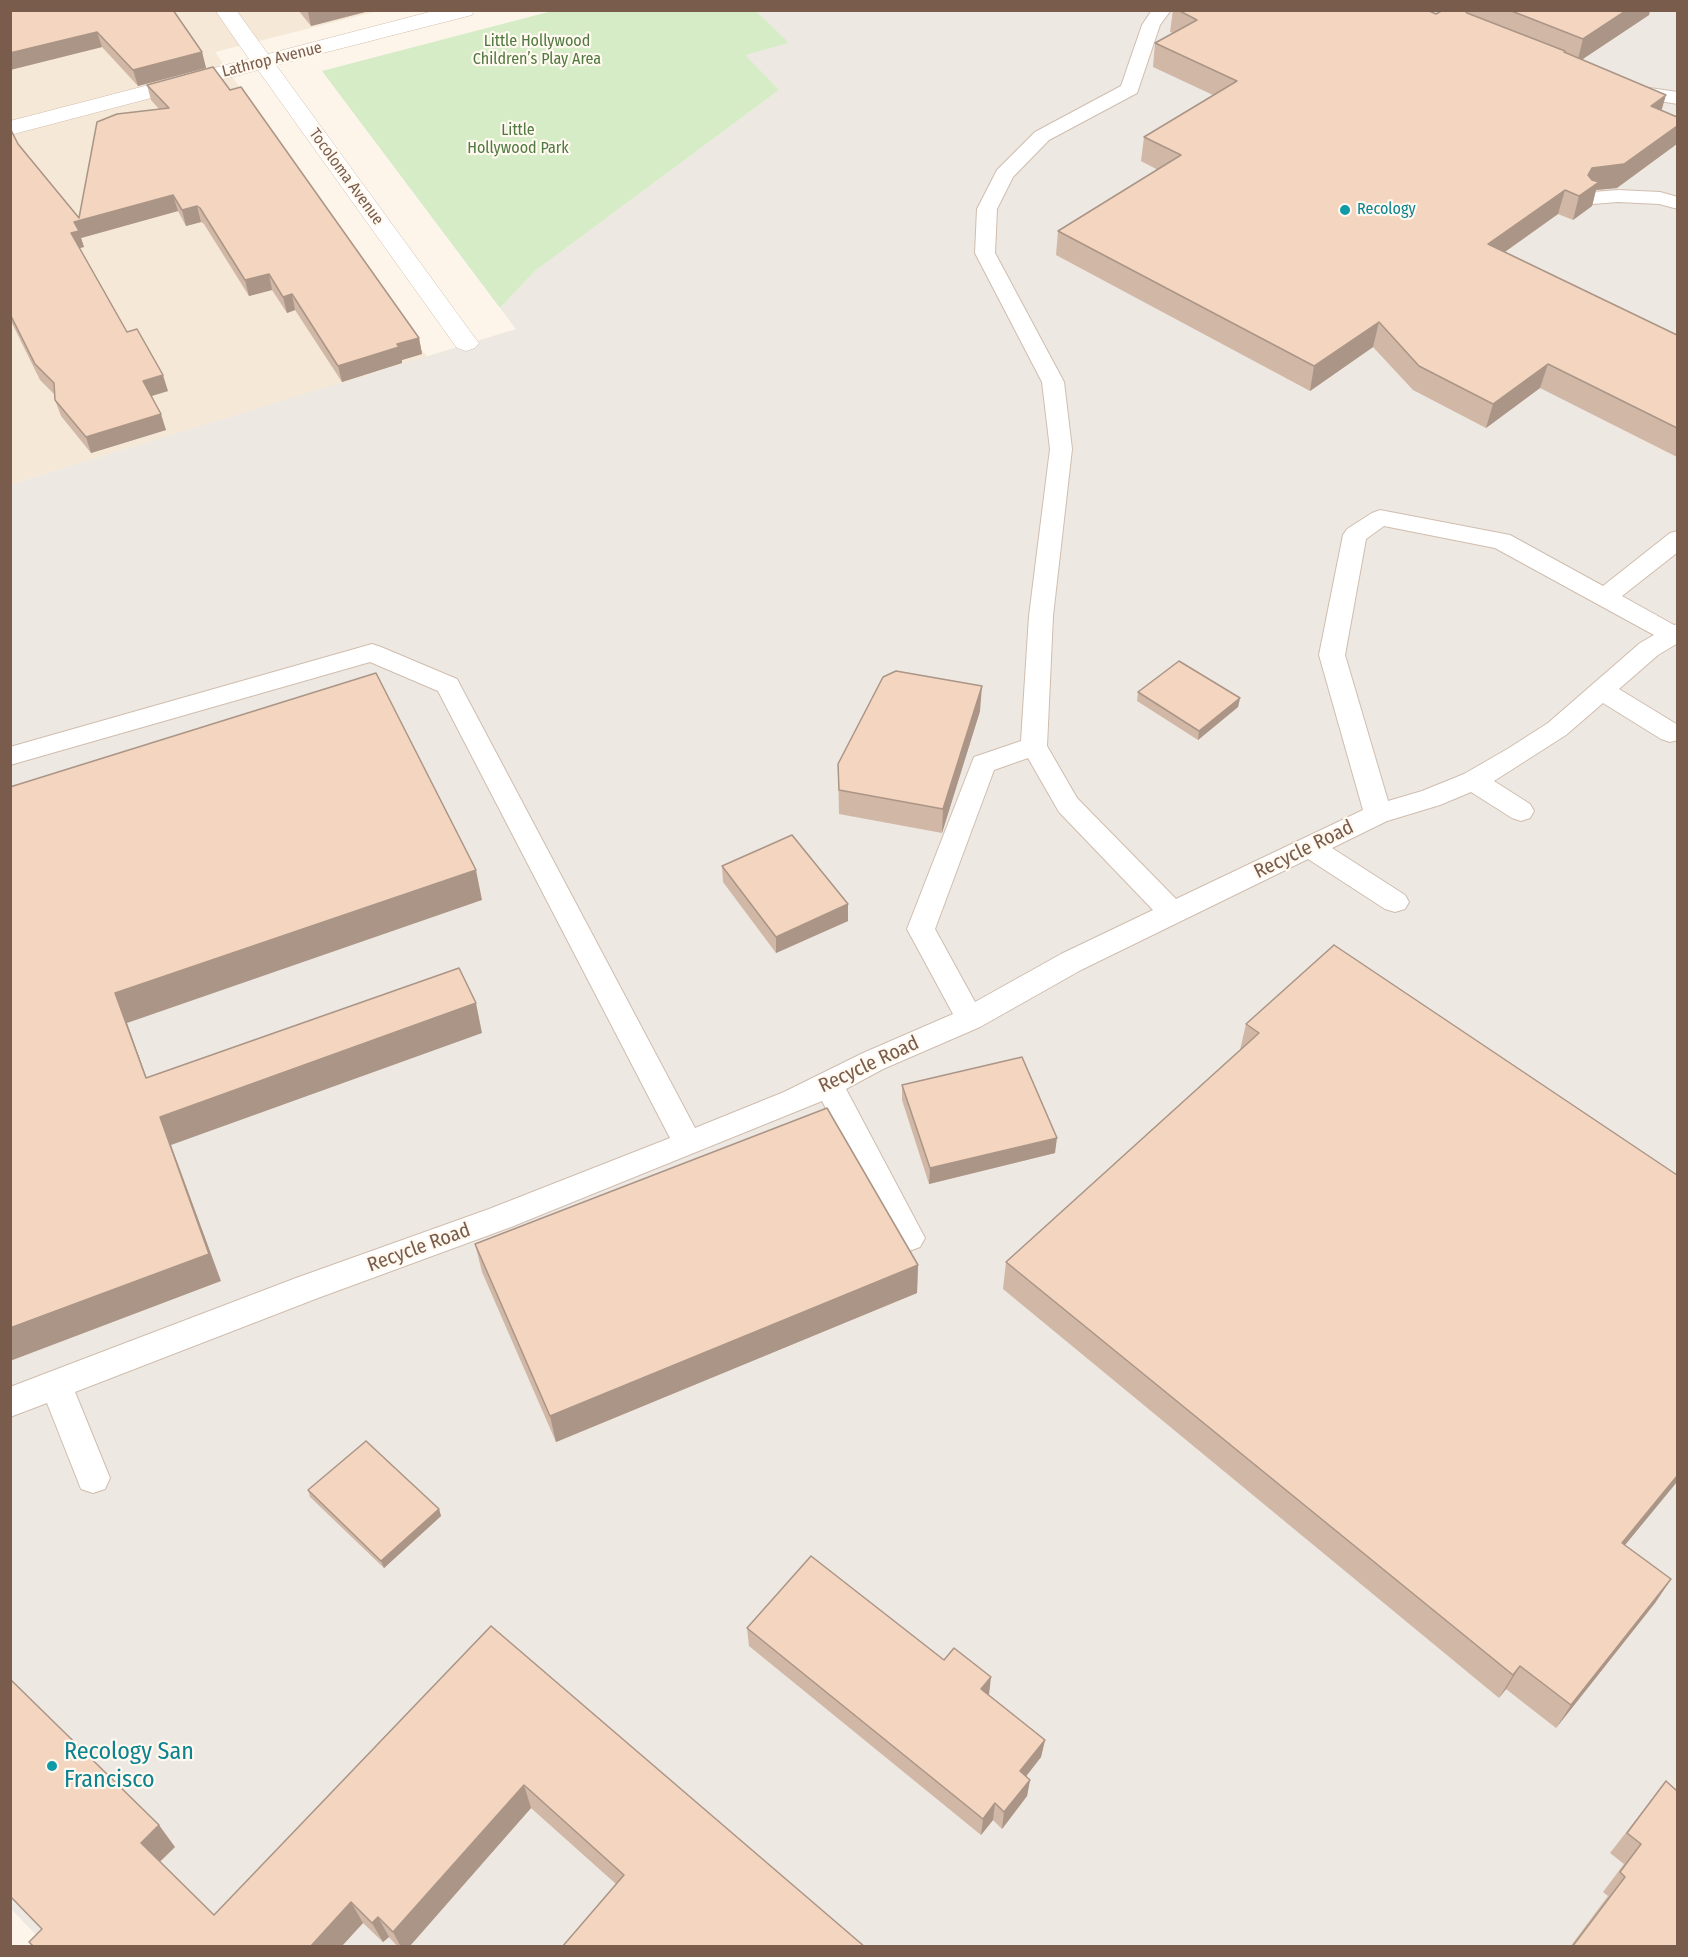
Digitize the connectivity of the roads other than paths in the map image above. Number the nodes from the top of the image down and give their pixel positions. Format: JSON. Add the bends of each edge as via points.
{"nodes":[{"id":1,"x":225,"y":10,"type":"edge"},
{"id":2,"x":464,"y":10,"type":"edge"},
{"id":3,"x":1162,"y":10,"type":"edge"},
{"id":4,"x":263,"y":63,"type":"junction"},
{"id":5,"x":1615,"y":87,"type":"edge"},
{"id":6,"x":1677,"y":98,"type":"edge"},
{"id":7,"x":10,"y":128,"type":"edge"},
{"id":8,"x":1593,"y":198,"type":"edge"},
{"id":9,"x":1677,"y":203,"type":"edge"},
{"id":10,"x":466,"y":343,"type":"dead end"},
{"id":11,"x":1677,"y":539,"type":"edge"},
{"id":12,"x":1605,"y":597,"type":"junction"},
{"id":13,"x":1675,"y":633,"type":"edge"},
{"id":14,"x":1602,"y":690,"type":"junction"},
{"id":15,"x":1670,"y":734,"type":"dead end"},
{"id":16,"x":1034,"y":746,"type":"junction"},
{"id":17,"x":10,"y":756,"type":"edge"},
{"id":18,"x":1473,"y":781,"type":"junction"},
{"id":19,"x":1521,"y":811,"type":"dead end"},
{"id":20,"x":1378,"y":814,"type":"junction"},
{"id":21,"x":1310,"y":847,"type":"junction"},
{"id":22,"x":1395,"y":902,"type":"dead end"},
{"id":23,"x":1173,"y":913,"type":"junction"},
{"id":24,"x":970,"y":1019,"type":"junction"},
{"id":25,"x":828,"y":1084,"type":"junction"},
{"id":26,"x":687,"y":1142,"type":"junction"},
{"id":27,"x":909,"y":1238,"type":"dead end"},
{"id":28,"x":56,"y":1385,"type":"junction"},
{"id":29,"x":10,"y":1402,"type":"edge"},
{"id":30,"x":93,"y":1478,"type":"dead end"}],
"edges":[{"from":1,"to":4,"type":"street","name":"Tocoloma Avenue"},
{"from":2,"to":4,"type":"street","name":"Lathrop Avenue"},
{"from":3,"to":16,"type":"lane","via":[[1151,25],[1130,89],[1042,136],[1004,174],[987,209],[985,253],[1053,382],[1061,449],[1041,616]]},
{"from":4,"to":7,"type":"street","name":"Lathrop Avenue"},
{"from":4,"to":10,"type":"street","name":"Tocoloma Avenue"},
{"from":5,"to":6,"type":"lane"},
{"from":8,"to":9,"type":"lane","via":[[1660,198]]},
{"from":11,"to":12,"type":"lane"},
{"from":12,"to":13,"type":"lane"},
{"from":12,"to":20,"type":"lane","via":[[1502,541],[1380,518],[1355,535],[1332,656]]},
{"from":13,"to":14,"type":"lane","name":"Recycle Road","via":[[1649,649]]},
{"from":14,"to":15,"type":"lane"},
{"from":14,"to":18,"type":"lane","name":"Recycle Road","via":[[1557,729]]},
{"from":16,"to":23,"type":"lane","via":[[1068,804]]},
{"from":16,"to":24,"type":"lane","via":[[983,764],[921,929]]},
{"from":17,"to":26,"type":"lane","via":[[372,653],[448,685]]},
{"from":18,"to":19,"type":"lane"},
{"from":18,"to":20,"type":"lane","name":"Recycle Road"},
{"from":20,"to":21,"type":"lane","name":"Recycle Road"},
{"from":21,"to":22,"type":"lane"},
{"from":21,"to":23,"type":"lane","name":"Recycle Road"},
{"from":23,"to":24,"type":"lane","name":"Recycle Road","via":[[1038,979]]},
{"from":24,"to":25,"type":"lane","name":"Recycle Road"},
{"from":25,"to":26,"type":"lane","name":"Recycle Road","via":[[795,1101]]},
{"from":25,"to":27,"type":"lane"},
{"from":26,"to":28,"type":"lane","name":"Recycle Road","via":[[607,1177]]},
{"from":28,"to":29,"type":"lane","name":"Recycle Road"},
{"from":28,"to":30,"type":"lane"}]}
